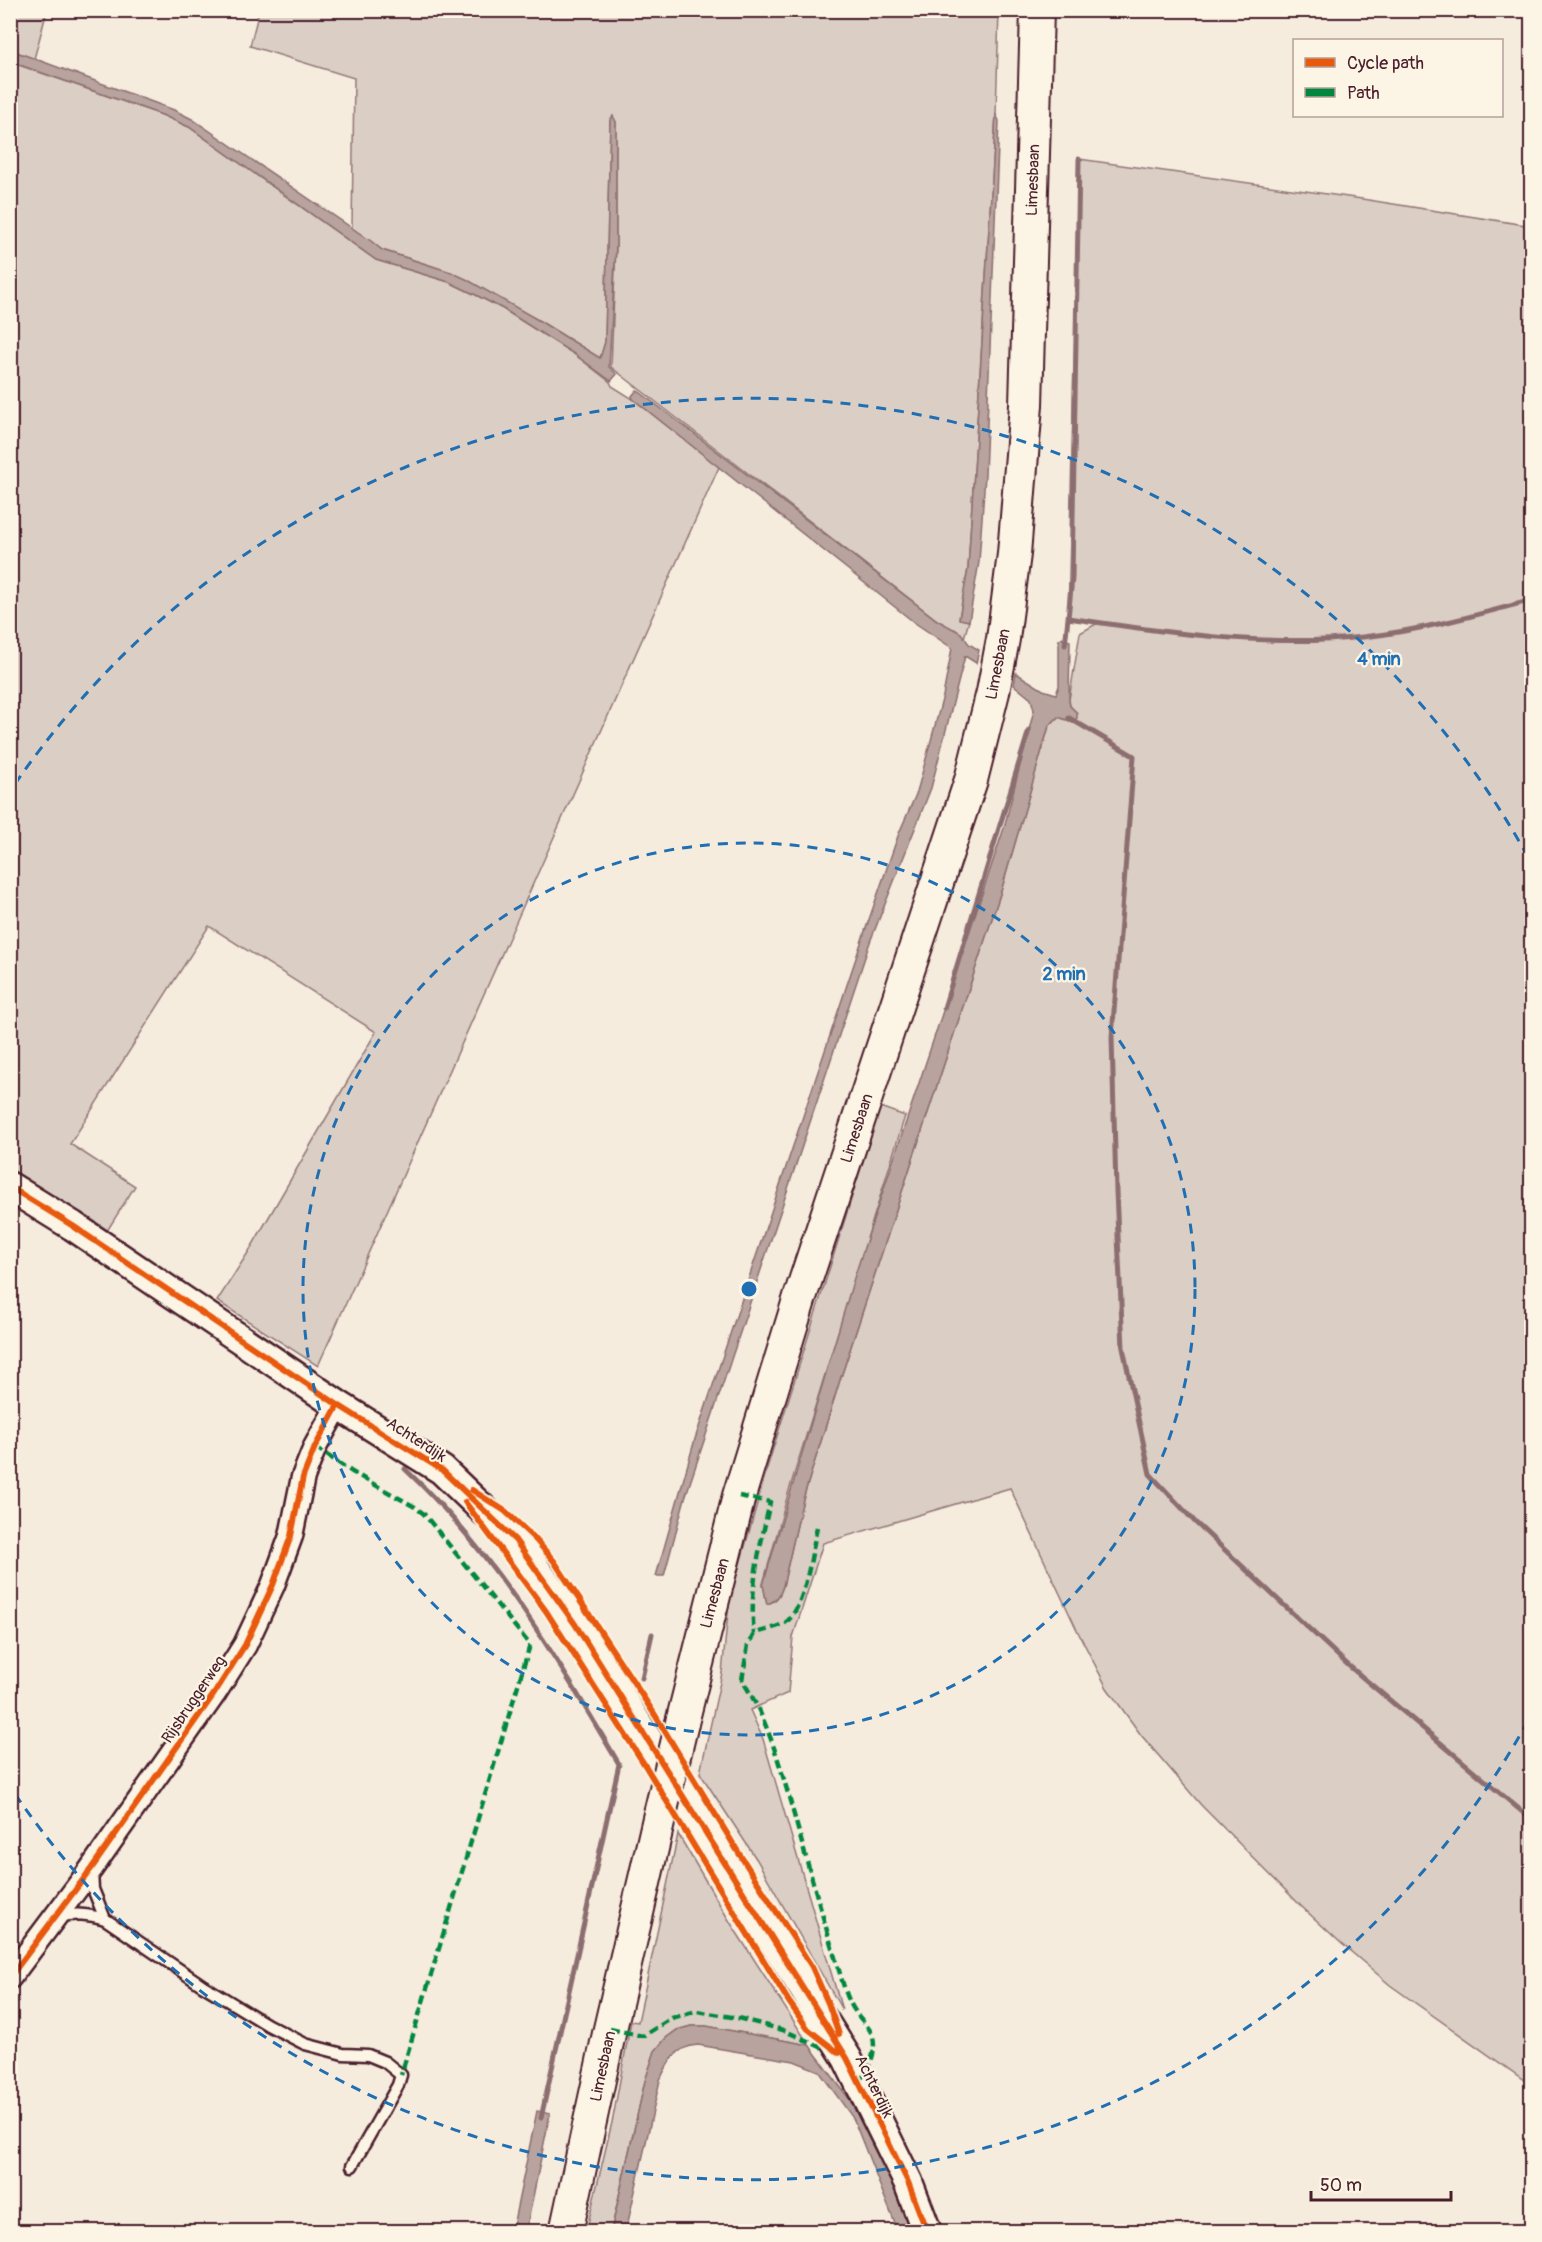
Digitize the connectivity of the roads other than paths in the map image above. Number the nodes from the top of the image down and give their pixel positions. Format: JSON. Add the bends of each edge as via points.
{"nodes":[{"id":1,"x":1037,"y":10,"type":"edge"},
{"id":2,"x":10,"y":1187,"type":"edge"},
{"id":3,"x":338,"y":1405,"type":"junction"},
{"id":4,"x":91,"y":1869,"type":"junction"},
{"id":5,"x":56,"y":1917,"type":"junction"},
{"id":6,"x":105,"y":1919,"type":"junction"},
{"id":7,"x":10,"y":1977,"type":"edge"},
{"id":8,"x":352,"y":2166,"type":"dead end"},
{"id":9,"x":566,"y":2232,"type":"edge"},
{"id":10,"x":927,"y":2232,"type":"edge"}],
"edges":[{"from":1,"to":9,"type":"main road","name":"Limesbaan","bridge":true,"via":[[1026,405],[1014,554],[993,692],[971,780],[800,1297],[743,1485],[660,1815]]},
{"from":2,"to":3,"type":"street","name":"Achterdijk"},
{"from":3,"to":4,"type":"street","name":"Rijsbruggerweg","via":[[303,1476],[291,1536],[245,1645]]},
{"from":3,"to":10,"type":"street","name":"Achterdijk","via":[[442,1470],[515,1540],[569,1614],[847,2058],[908,2182]]},
{"from":4,"to":5,"type":"street","name":"Rijsbruggerweg"},
{"from":4,"to":6,"type":"lane","via":[[93,1889]]},
{"from":5,"to":6,"type":"lane","via":[[75,1913]]},
{"from":5,"to":7,"type":"street","name":"Rijsbruggerweg"},
{"from":6,"to":8,"type":"lane","via":[[268,2025],[305,2044],[377,2058],[401,2075]]}]}
